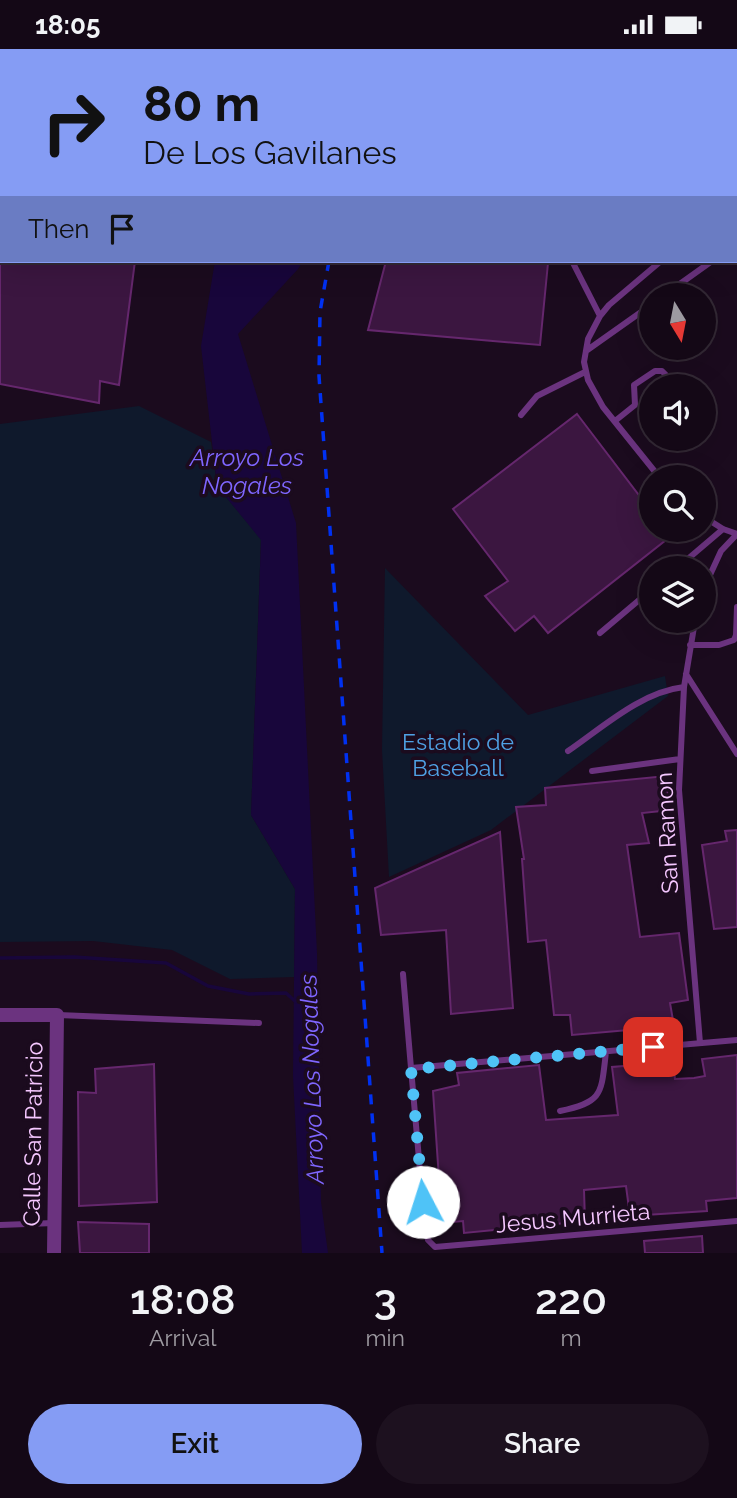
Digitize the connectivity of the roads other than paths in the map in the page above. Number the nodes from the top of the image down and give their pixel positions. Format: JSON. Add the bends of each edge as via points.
{"nodes":[{"id":1,"x":573,"y":263,"type":"edge"},
{"id":2,"x":650,"y":263,"type":"edge"},
{"id":3,"x":659,"y":263,"type":"edge"},
{"id":4,"x":709,"y":263,"type":"edge"},
{"id":5,"x":653,"y":268,"type":"junction"},
{"id":6,"x":681,"y":283,"type":"edge"},
{"id":7,"x":639,"y":313,"type":"edge"},
{"id":8,"x":600,"y":316,"type":"junction"},
{"id":9,"x":586,"y":351,"type":"junction"},
{"id":10,"x":584,"y":372,"type":"junction"},
{"id":11,"x":639,"y":382,"type":"edge"},
{"id":12,"x":521,"y":415,"type":"dead end"},
{"id":13,"x":615,"y":421,"type":"junction"},
{"id":14,"x":648,"y":465,"type":"edge"},
{"id":15,"x":716,"y":525,"type":"edge"},
{"id":16,"x":723,"y":529,"type":"junction"},
{"id":17,"x":737,"y":534,"type":"edge"},
{"id":18,"x":691,"y":556,"type":"edge"},
{"id":19,"x":716,"y":562,"type":"edge"},
{"id":20,"x":639,"y":600,"type":"edge"},
{"id":21,"x":737,"y":607,"type":"edge"},
{"id":22,"x":600,"y":633,"type":"dead end"},
{"id":23,"x":692,"y":633,"type":"edge"},
{"id":24,"x":690,"y":645,"type":"junction"},
{"id":25,"x":686,"y":674,"type":"junction"},
{"id":26,"x":684,"y":687,"type":"junction"},
{"id":27,"x":568,"y":751,"type":"dead end"},
{"id":28,"x":737,"y":754,"type":"edge"},
{"id":29,"x":680,"y":759,"type":"junction"},
{"id":30,"x":592,"y":771,"type":"dead end"},
{"id":31,"x":403,"y":974,"type":"dead end"},
{"id":32,"x":57,"y":1015,"type":"junction"},
{"id":33,"x":0,"y":1016,"type":"edge"},
{"id":34,"x":259,"y":1023,"type":"dead end"},
{"id":35,"x":737,"y":1040,"type":"edge"},
{"id":36,"x":701,"y":1043,"type":"junction"},
{"id":37,"x":606,"y":1052,"type":"junction"},
{"id":38,"x":411,"y":1069,"type":"junction"},
{"id":39,"x":560,"y":1111,"type":"dead end"},
{"id":40,"x":737,"y":1221,"type":"edge"},
{"id":41,"x":54,"y":1223,"type":"junction"},
{"id":42,"x":0,"y":1225,"type":"edge"},
{"id":43,"x":457,"y":1249,"type":"edge"},
{"id":44,"x":54,"y":1253,"type":"edge"}],
"edges":[{"from":1,"to":8,"type":"lane"},
{"from":2,"to":5,"type":"lane"},
{"from":3,"to":5,"type":"lane"},
{"from":4,"to":6,"type":"lane"},
{"from":5,"to":8,"type":"lane"},
{"from":7,"to":9,"type":"lane"},
{"from":8,"to":9,"type":"lane"},
{"from":9,"to":10,"type":"lane"},
{"from":10,"to":12,"type":"lane","via":[[537,396]]},
{"from":10,"to":13,"type":"lane"},
{"from":11,"to":13,"type":"lane","via":[[634,385],[635,405]]},
{"from":13,"to":14,"type":"lane"},
{"from":15,"to":16,"type":"lane"},
{"from":16,"to":17,"type":"lane"},
{"from":16,"to":18,"type":"lane"},
{"from":17,"to":19,"type":"lane"},
{"from":20,"to":22,"type":"lane"},
{"from":21,"to":24,"type":"lane","via":[[734,640]]},
{"from":23,"to":24,"type":"lane","name":"San Ramon"},
{"from":24,"to":25,"type":"lane","name":"San Ramon"},
{"from":25,"to":26,"type":"lane","name":"San Ramon"},
{"from":25,"to":28,"type":"lane"},
{"from":26,"to":27,"type":"lane","via":[[647,697]]},
{"from":26,"to":29,"type":"lane","name":"San Ramon"},
{"from":29,"to":30,"type":"lane"},
{"from":29,"to":36,"type":"lane","name":"San Ramon","via":[[678,790]]},
{"from":31,"to":38,"type":"lane"},
{"from":32,"to":33,"type":"street"},
{"from":32,"to":34,"type":"lane"},
{"from":32,"to":41,"type":"street","name":"Calle San Patricio"},
{"from":35,"to":36,"type":"lane"},
{"from":36,"to":37,"type":"lane"},
{"from":37,"to":38,"type":"lane"},
{"from":37,"to":39,"type":"lane","via":[[597,1095],[585,1106]]},
{"from":38,"to":43,"type":"lane","name":"Jesus Murrieta","via":[[428,1240],[435,1247]]},
{"from":40,"to":43,"type":"lane","name":"Jesus Murrieta"},
{"from":41,"to":42,"type":"lane"},
{"from":41,"to":44,"type":"street","name":"Calle San Patricio"}]}
